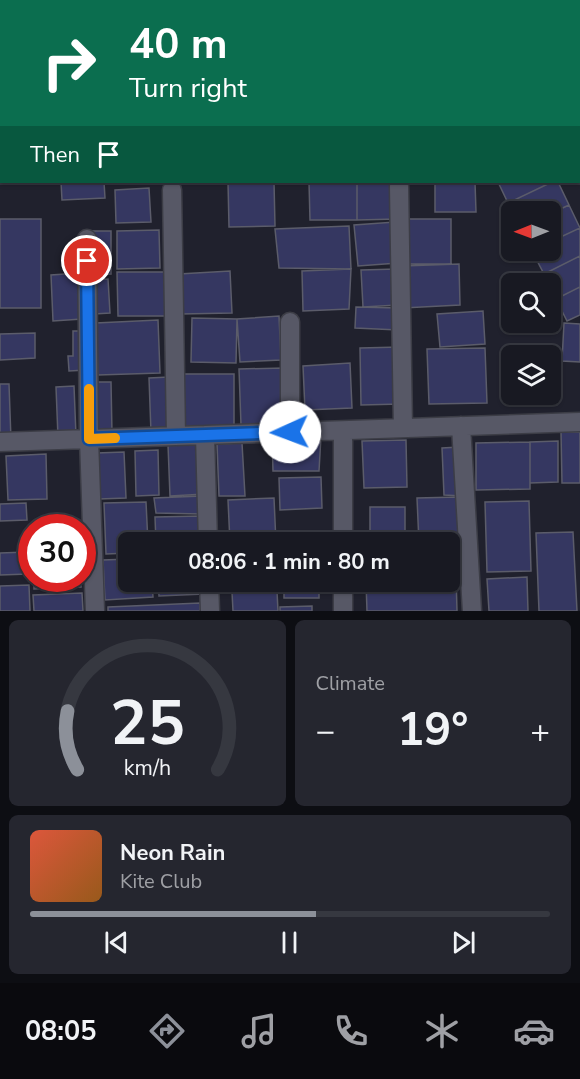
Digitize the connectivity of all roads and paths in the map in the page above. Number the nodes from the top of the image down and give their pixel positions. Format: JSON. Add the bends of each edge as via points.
{"nodes":[{"id":1,"x":399,"y":186,"type":"dead end"},
{"id":2,"x":172,"y":190,"type":"dead end"},
{"id":3,"x":87,"y":239,"type":"dead end"},
{"id":4,"x":290,"y":322,"type":"dead end"},
{"id":5,"x":580,"y":422,"type":"edge"},
{"id":6,"x":461,"y":426,"type":"junction"},
{"id":7,"x":403,"y":428,"type":"junction"},
{"id":8,"x":290,"y":432,"type":"junction"},
{"id":9,"x":343,"y":432,"type":"junction"},
{"id":10,"x":205,"y":435,"type":"junction"},
{"id":11,"x":176,"y":436,"type":"junction"},
{"id":12,"x":89,"y":439,"type":"junction"},
{"id":13,"x":0,"y":442,"type":"edge"},
{"id":14,"x":208,"y":532,"type":"edge"},
{"id":15,"x":343,"y":532,"type":"edge"},
{"id":16,"x":209,"y":592,"type":"edge"},
{"id":17,"x":343,"y":592,"type":"edge"},
{"id":18,"x":94,"y":611,"type":"edge"},
{"id":19,"x":210,"y":611,"type":"edge"},
{"id":20,"x":343,"y":611,"type":"edge"},
{"id":21,"x":472,"y":611,"type":"edge"}],
"edges":[{"from":1,"to":7,"type":"street"},
{"from":2,"to":11,"type":"street"},
{"from":3,"to":12,"type":"street"},
{"from":4,"to":8,"type":"street"},
{"from":5,"to":6,"type":"street"},
{"from":6,"to":7,"type":"street"},
{"from":6,"to":21,"type":"street"},
{"from":7,"to":9,"type":"street"},
{"from":8,"to":9,"type":"street"},
{"from":8,"to":10,"type":"street"},
{"from":9,"to":15,"type":"street"},
{"from":10,"to":11,"type":"street"},
{"from":10,"to":14,"type":"street"},
{"from":11,"to":12,"type":"street"},
{"from":12,"to":13,"type":"street"},
{"from":12,"to":18,"type":"street"},
{"from":16,"to":19,"type":"street"},
{"from":17,"to":20,"type":"street"}]}
